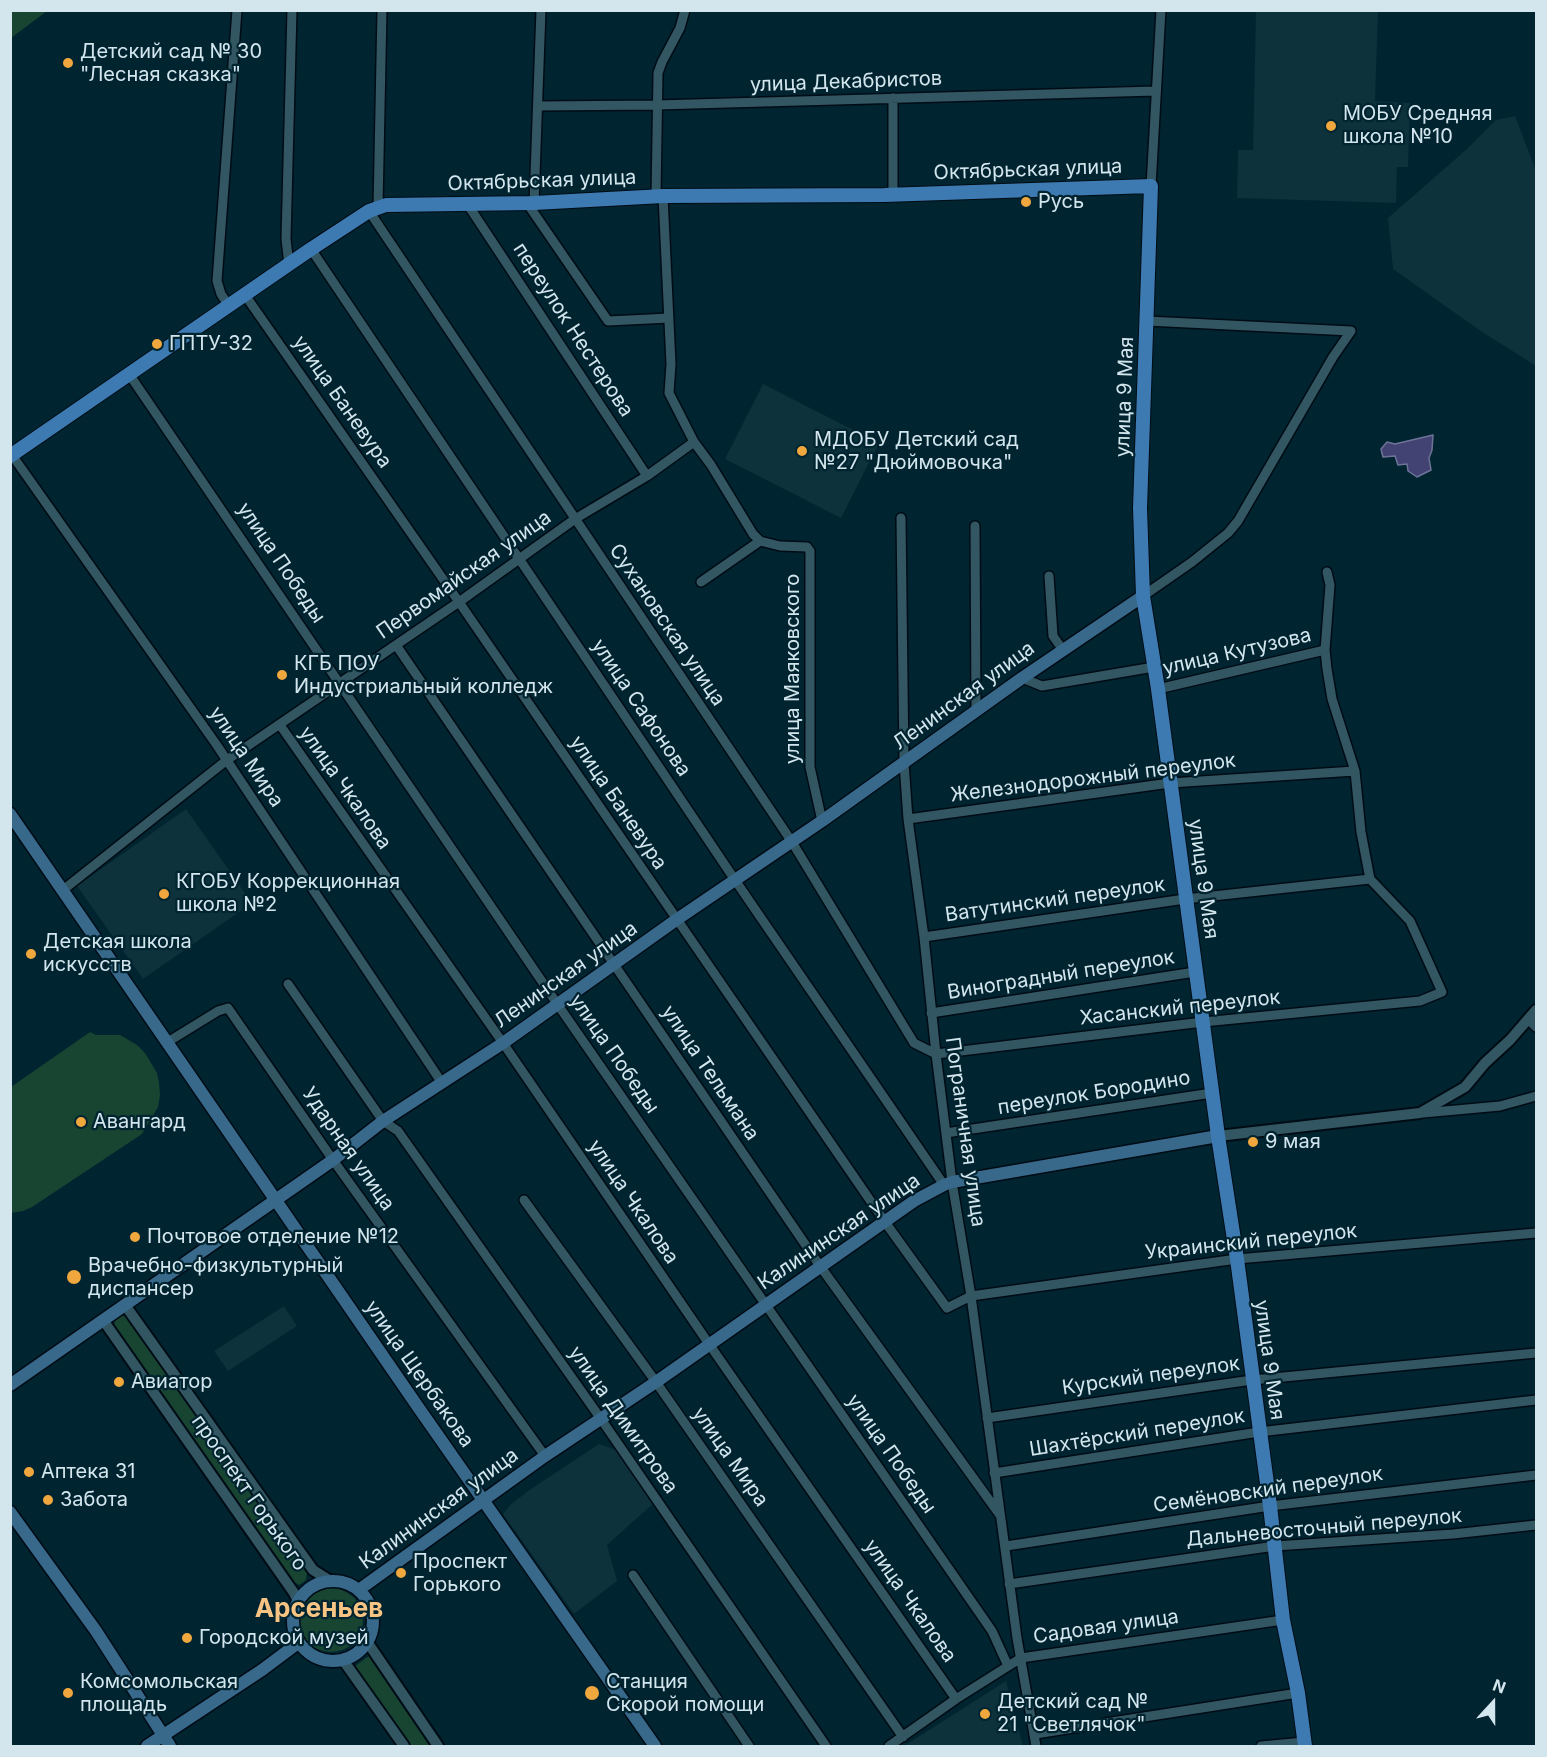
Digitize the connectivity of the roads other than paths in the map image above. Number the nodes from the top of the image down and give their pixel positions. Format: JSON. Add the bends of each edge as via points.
{"nodes":[{"id":1,"x":237,"y":10,"type":"edge"},
{"id":2,"x":292,"y":10,"type":"edge"},
{"id":3,"x":382,"y":10,"type":"edge"},
{"id":4,"x":541,"y":10,"type":"edge"},
{"id":5,"x":685,"y":10,"type":"edge"},
{"id":6,"x":1161,"y":10,"type":"edge"},
{"id":7,"x":1156,"y":91,"type":"junction"},
{"id":8,"x":893,"y":98,"type":"junction"},
{"id":9,"x":657,"y":105,"type":"junction"},
{"id":10,"x":538,"y":106,"type":"junction"},
{"id":11,"x":1151,"y":186,"type":"junction"},
{"id":12,"x":893,"y":195,"type":"junction"},
{"id":13,"x":659,"y":196,"type":"junction"},
{"id":14,"x":531,"y":203,"type":"junction"},
{"id":15,"x":468,"y":205,"type":"junction"},
{"id":16,"x":374,"y":209,"type":"junction"},
{"id":17,"x":311,"y":249,"type":"junction"},
{"id":18,"x":289,"y":265,"type":"junction"},
{"id":19,"x":244,"y":295,"type":"junction"},
{"id":20,"x":229,"y":306,"type":"junction"},
{"id":21,"x":669,"y":318,"type":"junction"},
{"id":22,"x":1148,"y":321,"type":"junction"},
{"id":23,"x":129,"y":374,"type":"junction"},
{"id":24,"x":694,"y":442,"type":"junction"},
{"id":25,"x":11,"y":456,"type":"edge"},
{"id":26,"x":647,"y":476,"type":"junction"},
{"id":27,"x":901,"y":518,"type":"dead end"},
{"id":28,"x":575,"y":519,"type":"junction"},
{"id":29,"x":975,"y":526,"type":"dead end"},
{"id":30,"x":760,"y":541,"type":"junction"},
{"id":31,"x":519,"y":558,"type":"junction"},
{"id":32,"x":1327,"y":572,"type":"dead end"},
{"id":33,"x":1049,"y":576,"type":"dead end"},
{"id":34,"x":701,"y":582,"type":"dead end"},
{"id":35,"x":1143,"y":596,"type":"junction"},
{"id":36,"x":459,"y":602,"type":"junction"},
{"id":37,"x":396,"y":645,"type":"junction"},
{"id":38,"x":1063,"y":650,"type":"junction"},
{"id":39,"x":1325,"y":650,"type":"junction"},
{"id":40,"x":1154,"y":667,"type":"junction"},
{"id":41,"x":1022,"y":678,"type":"junction"},
{"id":42,"x":340,"y":684,"type":"junction"},
{"id":43,"x":1158,"y":689,"type":"junction"},
{"id":44,"x":976,"y":710,"type":"junction"},
{"id":45,"x":280,"y":725,"type":"junction"},
{"id":46,"x":227,"y":760,"type":"junction"},
{"id":47,"x":904,"y":764,"type":"junction"},
{"id":48,"x":1355,"y":771,"type":"junction"},
{"id":49,"x":1170,"y":783,"type":"junction"},
{"id":50,"x":10,"y":814,"type":"edge"},
{"id":51,"x":908,"y":819,"type":"junction"},
{"id":52,"x":822,"y":821,"type":"junction"},
{"id":53,"x":792,"y":842,"type":"junction"},
{"id":54,"x":1370,"y":879,"type":"junction"},
{"id":55,"x":735,"y":880,"type":"junction"},
{"id":56,"x":63,"y":890,"type":"junction"},
{"id":57,"x":1185,"y":899,"type":"junction"},
{"id":58,"x":676,"y":920,"type":"junction"},
{"id":59,"x":924,"y":938,"type":"junction"},
{"id":60,"x":614,"y":965,"type":"junction"},
{"id":61,"x":1196,"y":972,"type":"junction"},
{"id":62,"x":288,"y":984,"type":"dead end"},
{"id":63,"x":558,"y":1005,"type":"junction"},
{"id":64,"x":1536,"y":1010,"type":"edge"},
{"id":65,"x":931,"y":1013,"type":"junction"},
{"id":66,"x":1203,"y":1023,"type":"junction"},
{"id":67,"x":1532,"y":1023,"type":"edge"},
{"id":68,"x":166,"y":1043,"type":"junction"},
{"id":69,"x":502,"y":1043,"type":"junction"},
{"id":70,"x":936,"y":1054,"type":"junction"},
{"id":71,"x":442,"y":1083,"type":"junction"},
{"id":72,"x":1212,"y":1093,"type":"junction"},
{"id":73,"x":1536,"y":1096,"type":"edge"},
{"id":74,"x":1420,"y":1113,"type":"junction"},
{"id":75,"x":383,"y":1121,"type":"junction"},
{"id":76,"x":946,"y":1133,"type":"junction"},
{"id":77,"x":1218,"y":1136,"type":"junction"},
{"id":78,"x":333,"y":1160,"type":"junction"},
{"id":79,"x":948,"y":1183,"type":"junction"},
{"id":80,"x":276,"y":1200,"type":"junction"},
{"id":81,"x":524,"y":1200,"type":"dead end"},
{"id":82,"x":885,"y":1222,"type":"junction"},
{"id":83,"x":1536,"y":1233,"type":"edge"},
{"id":84,"x":1237,"y":1259,"type":"junction"},
{"id":85,"x":820,"y":1266,"type":"junction"},
{"id":86,"x":971,"y":1296,"type":"junction"},
{"id":87,"x":125,"y":1305,"type":"junction"},
{"id":88,"x":766,"y":1305,"type":"junction"},
{"id":89,"x":104,"y":1320,"type":"junction"},
{"id":90,"x":709,"y":1344,"type":"junction"},
{"id":91,"x":1536,"y":1353,"type":"edge"},
{"id":92,"x":1252,"y":1380,"type":"junction"},
{"id":93,"x":656,"y":1382,"type":"junction"},
{"id":94,"x":10,"y":1385,"type":"edge"},
{"id":95,"x":1536,"y":1400,"type":"edge"},
{"id":96,"x":987,"y":1418,"type":"junction"},
{"id":97,"x":601,"y":1419,"type":"junction"},
{"id":98,"x":1259,"y":1432,"type":"junction"},
{"id":99,"x":545,"y":1456,"type":"junction"},
{"id":100,"x":994,"y":1473,"type":"junction"},
{"id":101,"x":1536,"y":1475,"type":"edge"},
{"id":102,"x":484,"y":1502,"type":"junction"},
{"id":103,"x":1270,"y":1506,"type":"junction"},
{"id":104,"x":10,"y":1512,"type":"edge"},
{"id":105,"x":1001,"y":1517,"type":"junction"},
{"id":106,"x":1536,"y":1525,"type":"edge"},
{"id":107,"x":1006,"y":1546,"type":"junction"},
{"id":108,"x":1275,"y":1546,"type":"junction"},
{"id":109,"x":633,"y":1575,"type":"dead end"},
{"id":110,"x":329,"y":1580,"type":"junction"},
{"id":111,"x":1009,"y":1584,"type":"junction"},
{"id":112,"x":360,"y":1590,"type":"junction"},
{"id":113,"x":298,"y":1601,"type":"junction"},
{"id":114,"x":1283,"y":1620,"type":"junction"},
{"id":115,"x":298,"y":1643,"type":"junction"},
{"id":116,"x":368,"y":1643,"type":"junction"},
{"id":117,"x":1021,"y":1658,"type":"junction"},
{"id":118,"x":343,"y":1660,"type":"junction"},
{"id":119,"x":1008,"y":1666,"type":"junction"},
{"id":120,"x":1298,"y":1693,"type":"junction"},
{"id":121,"x":956,"y":1699,"type":"junction"},
{"id":122,"x":1035,"y":1734,"type":"junction"},
{"id":123,"x":903,"y":1737,"type":"junction"},
{"id":124,"x":166,"y":1741,"type":"edge"},
{"id":125,"x":1305,"y":1744,"type":"edge"},
{"id":126,"x":147,"y":1746,"type":"edge"},
{"id":127,"x":404,"y":1746,"type":"edge"},
{"id":128,"x":438,"y":1746,"type":"edge"},
{"id":129,"x":655,"y":1746,"type":"edge"},
{"id":130,"x":749,"y":1746,"type":"edge"},
{"id":131,"x":826,"y":1746,"type":"edge"},
{"id":132,"x":888,"y":1746,"type":"edge"},
{"id":133,"x":1036,"y":1746,"type":"edge"},
{"id":134,"x":1261,"y":1746,"type":"edge"}],
"edges":[{"from":1,"to":20,"type":"street","via":[[217,281]]},
{"from":2,"to":18,"type":"street","via":[[286,239]]},
{"from":3,"to":16,"type":"street"},
{"from":4,"to":10,"type":"street"},
{"from":5,"to":9,"type":"street","via":[[674,42],[659,68]]},
{"from":6,"to":7,"type":"street","name":"улица 9 Мая"},
{"from":7,"to":8,"type":"street","name":"улица Декабристов"},
{"from":7,"to":11,"type":"street","name":"улица 9 Мая"},
{"from":8,"to":9,"type":"street","name":"улица Декабристов"},
{"from":8,"to":12,"type":"street"},
{"from":9,"to":10,"type":"street","name":"улица Декабристов"},
{"from":9,"to":13,"type":"street"},
{"from":10,"to":14,"type":"street"},
{"from":11,"to":12,"type":"main road","name":"Октябрьская улица"},
{"from":11,"to":22,"type":"main road","name":"улица 9 Мая"},
{"from":12,"to":13,"type":"main road","name":"Октябрьская улица"},
{"from":13,"to":14,"type":"main road","name":"Октябрьская улица"},
{"from":13,"to":21,"type":"street"},
{"from":14,"to":15,"type":"main road","name":"Октябрьская улица"},
{"from":14,"to":21,"type":"street","via":[[608,321]]},
{"from":15,"to":16,"type":"main road","name":"Октябрьская улица","via":[[387,205]]},
{"from":15,"to":26,"type":"street","name":"переулок Нестерова"},
{"from":16,"to":17,"type":"main road","name":"Октябрьская улица"},
{"from":16,"to":28,"type":"street","name":"Сухановская улица"},
{"from":17,"to":18,"type":"main road","name":"Октябрьская улица"},
{"from":17,"to":31,"type":"street","name":"улица Сафонова"},
{"from":18,"to":19,"type":"main road","name":"Октябрьская улица"},
{"from":19,"to":20,"type":"main road","name":"Октябрьская улица"},
{"from":19,"to":36,"type":"street","name":"улица Баневура"},
{"from":20,"to":23,"type":"main road","name":"Октябрьская улица"},
{"from":21,"to":24,"type":"street","via":[[669,393]]},
{"from":22,"to":35,"type":"main road","name":"улица 9 Мая","via":[[1140,508]]},
{"from":22,"to":35,"type":"street","via":[[1351,331],[1238,521],[1192,562]]},
{"from":23,"to":25,"type":"main road","name":"Октябрьская улица"},
{"from":23,"to":42,"type":"street","name":"улица Победы"},
{"from":24,"to":26,"type":"street","name":"Первомайская улица"},
{"from":24,"to":30,"type":"street"},
{"from":25,"to":46,"type":"street","name":"улица Мира"},
{"from":26,"to":28,"type":"street","name":"Первомайская улица"},
{"from":27,"to":47,"type":"street","name":"Пограничная улица"},
{"from":28,"to":31,"type":"street","name":"Первомайская улица"},
{"from":28,"to":53,"type":"street","name":"Сухановская улица"},
{"from":29,"to":44,"type":"street"},
{"from":30,"to":34,"type":"street"},
{"from":30,"to":52,"type":"street","name":"улица Маяковского","via":[[807,547],[810,551],[810,767]]},
{"from":31,"to":36,"type":"street","name":"Первомайская улица"},
{"from":31,"to":55,"type":"street","name":"улица Сафонова"},
{"from":32,"to":39,"type":"street","via":[[1330,585]]},
{"from":33,"to":38,"type":"street","via":[[1053,636]]},
{"from":35,"to":38,"type":"main road","name":"Ленинская улица"},
{"from":35,"to":40,"type":"main road","name":"улица 9 Мая"},
{"from":36,"to":37,"type":"street","name":"Первомайская улица"},
{"from":36,"to":58,"type":"street","name":"улица Баневура"},
{"from":37,"to":42,"type":"street","name":"Первомайская улица"},
{"from":37,"to":60,"type":"street","name":"улица Тельмана"},
{"from":38,"to":41,"type":"main road","name":"Ленинская улица"},
{"from":39,"to":43,"type":"street","name":"улица Кутузова"},
{"from":39,"to":48,"type":"street","via":[[1332,699]]},
{"from":40,"to":41,"type":"street","name":"улица Кутузова","via":[[1042,686]]},
{"from":40,"to":43,"type":"main road","name":"улица 9 Мая"},
{"from":41,"to":44,"type":"main road","name":"Ленинская улица"},
{"from":42,"to":45,"type":"street","name":"Первомайская улица"},
{"from":42,"to":63,"type":"street","name":"улица Победы"},
{"from":43,"to":49,"type":"main road","name":"улица 9 Мая"},
{"from":44,"to":47,"type":"main road","name":"Ленинская улица"},
{"from":45,"to":46,"type":"street","name":"Первомайская улица"},
{"from":45,"to":69,"type":"street","name":"улица Чкалова"},
{"from":46,"to":56,"type":"street","name":"Первомайская улица"},
{"from":46,"to":71,"type":"street","name":"улица Мира"},
{"from":47,"to":51,"type":"street","name":"Пограничная улица"},
{"from":47,"to":52,"type":"main road","name":"Ленинская улица"},
{"from":48,"to":49,"type":"street","name":"Железнодорожный переулок"},
{"from":48,"to":54,"type":"street"},
{"from":49,"to":51,"type":"street","name":"Железнодорожный переулок"},
{"from":49,"to":57,"type":"main road","name":"улица 9 Мая"},
{"from":50,"to":56,"type":"main road","name":"улица Щербакова"},
{"from":51,"to":59,"type":"street","name":"Пограничная улица"},
{"from":52,"to":53,"type":"main road","name":"Ленинская улица"},
{"from":53,"to":55,"type":"main road","name":"Ленинская улица"},
{"from":53,"to":70,"type":"street","name":"Сухановская улица","via":[[915,1043]]},
{"from":54,"to":57,"type":"street","name":"Ватутинский переулок"},
{"from":54,"to":66,"type":"street","name":"Хасанский переулок","via":[[1410,921],[1442,992],[1420,1000]]},
{"from":55,"to":58,"type":"main road","name":"Ленинская улица"},
{"from":55,"to":79,"type":"street","name":"улица Сафонова"},
{"from":56,"to":68,"type":"main road","name":"улица Щербакова"},
{"from":57,"to":59,"type":"street","name":"Ватутинский переулок"},
{"from":57,"to":61,"type":"main road","name":"улица 9 Мая"},
{"from":58,"to":60,"type":"main road","name":"Ленинская улица"},
{"from":58,"to":82,"type":"street","name":"улица Баневура"},
{"from":59,"to":65,"type":"street","name":"Пограничная улица"},
{"from":60,"to":63,"type":"main road","name":"Ленинская улица"},
{"from":60,"to":85,"type":"street","name":"улица Тельмана"},
{"from":61,"to":65,"type":"street","name":"Виноградный переулок"},
{"from":61,"to":66,"type":"main road","name":"улица 9 Мая"},
{"from":62,"to":75,"type":"street","name":"улица Димитрова"},
{"from":63,"to":69,"type":"main road","name":"Ленинская улица"},
{"from":63,"to":88,"type":"street","name":"улица Победы"},
{"from":64,"to":67,"type":"street","name":"Калининская улица"},
{"from":65,"to":70,"type":"street","name":"Пограничная улица"},
{"from":66,"to":70,"type":"street","name":"Хасанский переулок"},
{"from":66,"to":72,"type":"main road","name":"улица 9 Мая"},
{"from":67,"to":74,"type":"street","name":"Калининская улица","via":[[1485,1063],[1465,1087]]},
{"from":68,"to":78,"type":"street","name":"Ударная улица","via":[[228,1008]]},
{"from":68,"to":80,"type":"main road","name":"улица Щербакова"},
{"from":69,"to":71,"type":"main road","name":"Ленинская улица"},
{"from":69,"to":90,"type":"street","name":"улица Чкалова"},
{"from":70,"to":76,"type":"street","name":"Пограничная улица"},
{"from":71,"to":75,"type":"main road","name":"Ленинская улица"},
{"from":72,"to":76,"type":"street","name":"переулок Бородино"},
{"from":72,"to":77,"type":"main road","name":"улица 9 Мая"},
{"from":73,"to":74,"type":"street","via":[[1500,1106]]},
{"from":74,"to":77,"type":"street","name":"Калининская улица"},
{"from":75,"to":78,"type":"main road","name":"Ленинская улица"},
{"from":75,"to":97,"type":"street","name":"улица Димитрова","via":[[398,1131]]},
{"from":76,"to":79,"type":"street","name":"Пограничная улица"},
{"from":77,"to":79,"type":"main road","name":"Калининская улица"},
{"from":77,"to":84,"type":"main road","name":"улица 9 Мая"},
{"from":78,"to":80,"type":"main road","name":"Ленинская улица"},
{"from":78,"to":99,"type":"street","name":"Ударная улица"},
{"from":79,"to":82,"type":"main road","name":"Калининская улица"},
{"from":79,"to":86,"type":"street","name":"Пограничная улица"},
{"from":80,"to":87,"type":"main road","name":"Ленинская улица"},
{"from":80,"to":102,"type":"main road","name":"улица Щербакова"},
{"from":81,"to":93,"type":"street","name":"улица Мира"},
{"from":82,"to":85,"type":"main road","name":"Калининская улица"},
{"from":82,"to":86,"type":"street","name":"улица Баневура","via":[[947,1308]]},
{"from":83,"to":84,"type":"street","name":"Украинский переулок"},
{"from":84,"to":86,"type":"street","name":"Украинский переулок"},
{"from":84,"to":92,"type":"main road","name":"улица 9 Мая"},
{"from":85,"to":88,"type":"main road","name":"Калининская улица"},
{"from":85,"to":105,"type":"street","name":"улица Тельмана"},
{"from":86,"to":96,"type":"street","name":"Пограничная улица"},
{"from":87,"to":89,"type":"main road","name":"Ленинская улица"},
{"from":87,"to":110,"type":"street","name":"проспект Горького","via":[[313,1570]]},
{"from":88,"to":90,"type":"main road","name":"Калининская улица"},
{"from":88,"to":119,"type":"street","name":"улица Победы","via":[[992,1631]]},
{"from":89,"to":94,"type":"main road","name":"Ленинская улица"},
{"from":89,"to":113,"type":"street","name":"проспект Горького"},
{"from":90,"to":93,"type":"main road","name":"Калининская улица"},
{"from":90,"to":121,"type":"street","name":"улица Чкалова"},
{"from":91,"to":92,"type":"street","name":"Курский переулок"},
{"from":92,"to":96,"type":"street","name":"Курский переулок"},
{"from":92,"to":98,"type":"main road","name":"улица 9 Мая"},
{"from":93,"to":97,"type":"main road","name":"Калининская улица"},
{"from":93,"to":123,"type":"street","name":"улица Мира"},
{"from":95,"to":98,"type":"street","name":"Шахтёрский переулок"},
{"from":96,"to":100,"type":"street","name":"Пограничная улица"},
{"from":97,"to":99,"type":"main road","name":"Калининская улица"},
{"from":97,"to":131,"type":"street","name":"улица Димитрова"},
{"from":98,"to":100,"type":"street","name":"Шахтёрский переулок"},
{"from":98,"to":103,"type":"main road","name":"улица 9 Мая"},
{"from":99,"to":102,"type":"main road","name":"Калининская улица"},
{"from":100,"to":105,"type":"street","name":"Пограничная улица"},
{"from":101,"to":103,"type":"street","name":"Семёновский переулок"},
{"from":102,"to":112,"type":"main road","name":"Калининская улица"},
{"from":102,"to":129,"type":"main road","name":"улица Щербакова"},
{"from":103,"to":107,"type":"street","name":"Семёновский переулок"},
{"from":103,"to":108,"type":"main road","name":"улица 9 Мая"},
{"from":104,"to":124,"type":"main road","via":[[96,1631]]},
{"from":105,"to":107,"type":"street","name":"Пограничная улица"},
{"from":106,"to":108,"type":"street","name":"Дальневосточный переулок"},
{"from":107,"to":111,"type":"street","name":"Пограничная улица"},
{"from":108,"to":111,"type":"street","name":"Дальневосточный переулок"},
{"from":108,"to":114,"type":"main road","name":"улица 9 Мая"},
{"from":109,"to":130,"type":"street"},
{"from":110,"to":112,"type":"main road","name":"проспект Горького","via":[[342,1581]]},
{"from":110,"to":113,"type":"main road","name":"проспект Горького","via":[[315,1584]]},
{"from":111,"to":117,"type":"street","name":"Пограничная улица"},
{"from":112,"to":116,"type":"main road","via":[[373,1614]]},
{"from":113,"to":115,"type":"main road","name":"проспект Горького","via":[[292,1612]]},
{"from":114,"to":117,"type":"street","name":"Садовая улица"},
{"from":114,"to":120,"type":"main road","name":"улица 9 Мая"},
{"from":115,"to":118,"type":"main road","via":[[318,1659]]},
{"from":115,"to":124,"type":"main road"},
{"from":116,"to":118,"type":"main road"},
{"from":116,"to":128,"type":"street"},
{"from":117,"to":119,"type":"street","name":"Садовая улица"},
{"from":117,"to":122,"type":"street","name":"Пограничная улица"},
{"from":118,"to":127,"type":"street"},
{"from":119,"to":121,"type":"street","name":"Садовая улица"},
{"from":120,"to":122,"type":"street"},
{"from":120,"to":125,"type":"main road","name":"улица 9 Мая"},
{"from":121,"to":123,"type":"street","name":"Садовая улица"},
{"from":122,"to":133,"type":"street","name":"Пограничная улица"},
{"from":123,"to":132,"type":"street","name":"Садовая улица"},
{"from":124,"to":126,"type":"main road"},
{"from":125,"to":134,"type":"street"}]}
